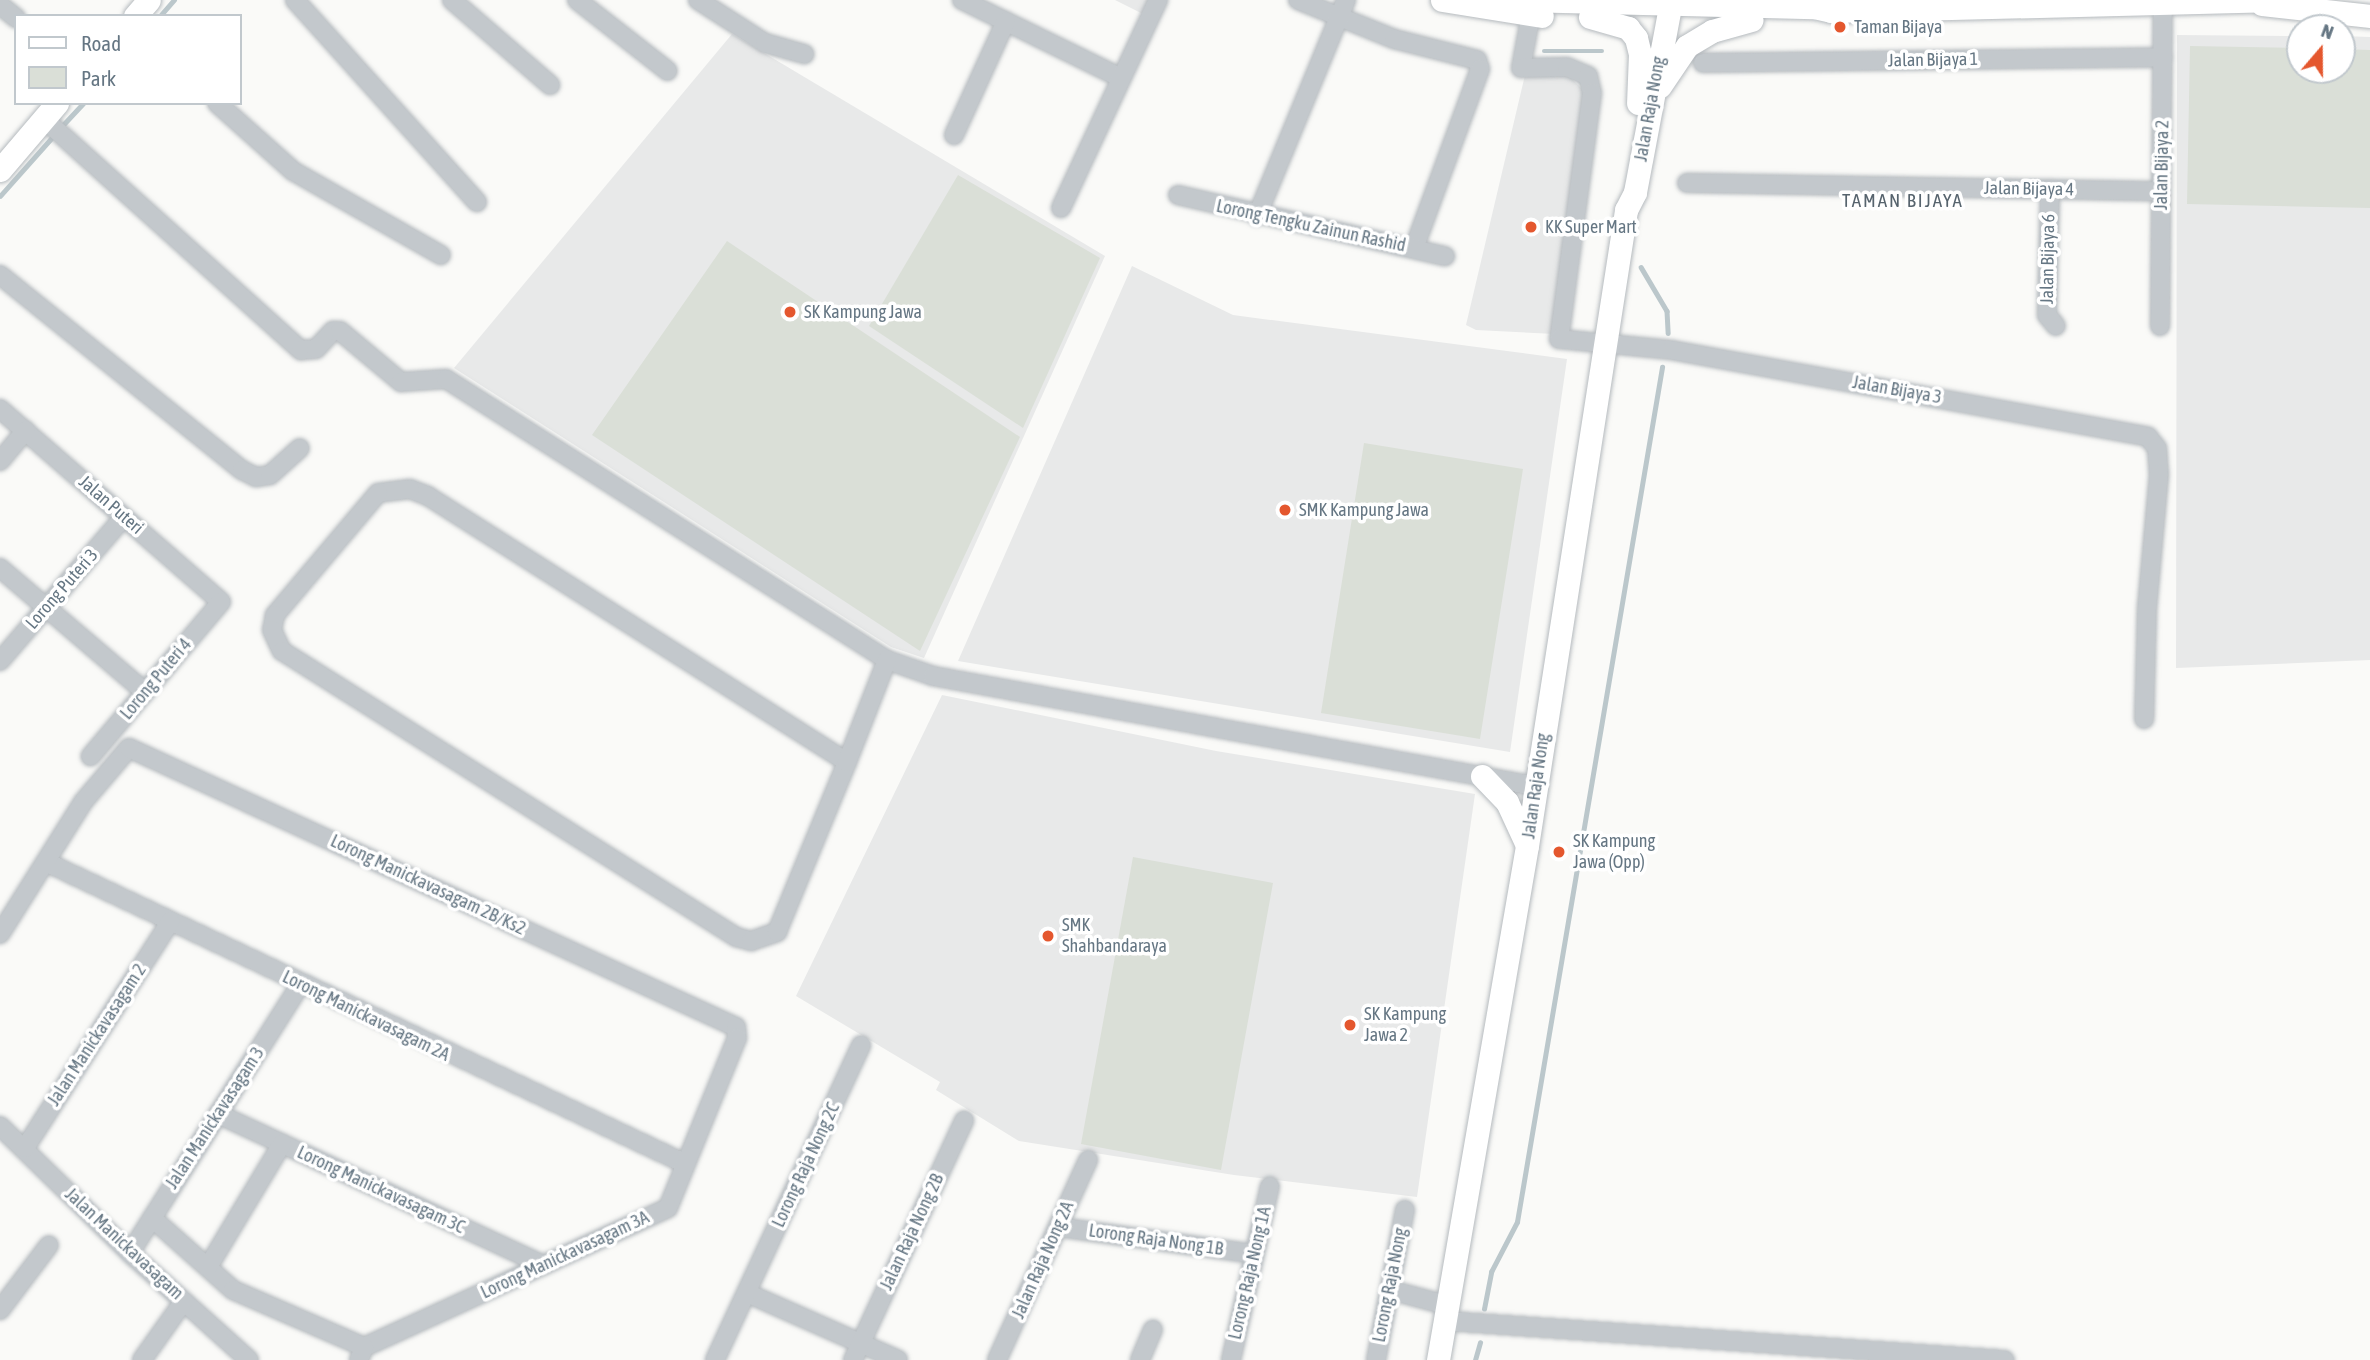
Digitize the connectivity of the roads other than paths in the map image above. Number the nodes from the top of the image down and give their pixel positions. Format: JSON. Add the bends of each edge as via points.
{"nodes":[{"id":1,"x":149,"y":0,"type":"edge"},
{"id":2,"x":295,"y":0,"type":"edge"},
{"id":3,"x":452,"y":0,"type":"edge"},
{"id":4,"x":577,"y":0,"type":"edge"},
{"id":5,"x":698,"y":0,"type":"edge"},
{"id":6,"x":962,"y":0,"type":"edge"},
{"id":7,"x":1158,"y":0,"type":"edge"},
{"id":8,"x":1298,"y":0,"type":"edge"},
{"id":9,"x":1346,"y":0,"type":"edge"},
{"id":10,"x":1442,"y":0,"type":"edge"},
{"id":11,"x":2278,"y":0,"type":"edge"},
{"id":12,"x":1951,"y":3,"type":"edge"},
{"id":13,"x":2249,"y":3,"type":"junction"},
{"id":14,"x":2163,"y":4,"type":"junction"},
{"id":15,"x":0,"y":5,"type":"edge"},
{"id":16,"x":1529,"y":5,"type":"edge"},
{"id":17,"x":1663,"y":8,"type":"edge"},
{"id":18,"x":1741,"y":9,"type":"edge"},
{"id":19,"x":137,"y":14,"type":"edge"},
{"id":20,"x":14,"y":16,"type":"edge"},
{"id":21,"x":2370,"y":16,"type":"edge"},
{"id":22,"x":1590,"y":17,"type":"junction"},
{"id":23,"x":1339,"y":18,"type":"junction"},
{"id":24,"x":1006,"y":21,"type":"junction"},
{"id":25,"x":804,"y":54,"type":"dead end"},
{"id":26,"x":2162,"y":57,"type":"junction"},
{"id":27,"x":1703,"y":63,"type":"dead end"},
{"id":28,"x":668,"y":71,"type":"dead end"},
{"id":29,"x":1121,"y":78,"type":"junction"},
{"id":30,"x":550,"y":85,"type":"dead end"},
{"id":31,"x":1644,"y":104,"type":"junction"},
{"id":32,"x":219,"y":105,"type":"edge"},
{"id":33,"x":54,"y":121,"type":"edge"},
{"id":34,"x":954,"y":135,"type":"dead end"},
{"id":35,"x":0,"y":170,"type":"edge"},
{"id":36,"x":1687,"y":183,"type":"dead end"},
{"id":37,"x":2050,"y":189,"type":"junction"},
{"id":38,"x":2161,"y":191,"type":"junction"},
{"id":39,"x":1178,"y":195,"type":"dead end"},
{"id":40,"x":477,"y":202,"type":"dead end"},
{"id":41,"x":1061,"y":208,"type":"dead end"},
{"id":42,"x":1257,"y":216,"type":"junction"},
{"id":43,"x":1414,"y":248,"type":"junction"},
{"id":44,"x":441,"y":255,"type":"dead end"},
{"id":45,"x":1445,"y":256,"type":"dead end"},
{"id":46,"x":0,"y":275,"type":"edge"},
{"id":47,"x":2056,"y":326,"type":"dead end"},
{"id":48,"x":2160,"y":326,"type":"dead end"},
{"id":49,"x":1605,"y":342,"type":"junction"},
{"id":50,"x":0,"y":409,"type":"edge"},
{"id":51,"x":26,"y":430,"type":"junction"},
{"id":52,"x":300,"y":448,"type":"dead end"},
{"id":53,"x":0,"y":460,"type":"edge"},
{"id":54,"x":124,"y":517,"type":"junction"},
{"id":55,"x":0,"y":568,"type":"edge"},
{"id":56,"x":221,"y":602,"type":"joint"},
{"id":57,"x":46,"y":608,"type":"junction"},
{"id":58,"x":887,"y":660,"type":"junction"},
{"id":59,"x":0,"y":661,"type":"edge"},
{"id":60,"x":145,"y":692,"type":"junction"},
{"id":61,"x":2144,"y":719,"type":"dead end"},
{"id":62,"x":91,"y":756,"type":"dead end"},
{"id":63,"x":847,"y":762,"type":"junction"},
{"id":64,"x":1482,"y":776,"type":"junction"},
{"id":65,"x":1535,"y":786,"type":"junction"},
{"id":66,"x":1527,"y":846,"type":"junction"},
{"id":67,"x":47,"y":863,"type":"junction"},
{"id":68,"x":170,"y":922,"type":"junction"},
{"id":69,"x":0,"y":934,"type":"edge"},
{"id":70,"x":301,"y":984,"type":"junction"},
{"id":71,"x":727,"y":1020,"type":"joint"},
{"id":72,"x":861,"y":1045,"type":"dead end"},
{"id":73,"x":218,"y":1114,"type":"junction"},
{"id":74,"x":964,"y":1121,"type":"dead end"},
{"id":75,"x":0,"y":1126,"type":"edge"},
{"id":76,"x":282,"y":1144,"type":"junction"},
{"id":77,"x":25,"y":1148,"type":"junction"},
{"id":78,"x":1088,"y":1160,"type":"dead end"},
{"id":79,"x":686,"y":1164,"type":"junction"},
{"id":80,"x":1270,"y":1186,"type":"dead end"},
{"id":81,"x":1405,"y":1210,"type":"dead end"},
{"id":82,"x":152,"y":1218,"type":"junction"},
{"id":83,"x":1058,"y":1227,"type":"junction"},
{"id":84,"x":49,"y":1245,"type":"dead end"},
{"id":85,"x":130,"y":1252,"type":"junction"},
{"id":86,"x":1254,"y":1254,"type":"junction"},
{"id":87,"x":544,"y":1265,"type":"junction"},
{"id":88,"x":208,"y":1268,"type":"junction"},
{"id":89,"x":749,"y":1290,"type":"junction"},
{"id":90,"x":1390,"y":1290,"type":"junction"},
{"id":91,"x":184,"y":1301,"type":"junction"},
{"id":92,"x":0,"y":1310,"type":"edge"},
{"id":93,"x":1449,"y":1314,"type":"junction"},
{"id":94,"x":1153,"y":1330,"type":"dead end"},
{"id":95,"x":857,"y":1352,"type":"edge"},
{"id":96,"x":362,"y":1353,"type":"edge"},
{"id":97,"x":1934,"y":1357,"type":"edge"},
{"id":98,"x":142,"y":1360,"type":"edge"},
{"id":99,"x":249,"y":1360,"type":"edge"},
{"id":100,"x":715,"y":1360,"type":"edge"},
{"id":101,"x":898,"y":1360,"type":"edge"},
{"id":102,"x":997,"y":1360,"type":"edge"},
{"id":103,"x":1140,"y":1360,"type":"edge"},
{"id":104,"x":1231,"y":1360,"type":"edge"},
{"id":105,"x":1376,"y":1360,"type":"edge"},
{"id":106,"x":1438,"y":1360,"type":"edge"},
{"id":107,"x":2005,"y":1360,"type":"edge"}],
"edges":[{"from":1,"to":19,"type":"main road"},
{"from":2,"to":40,"type":"street"},
{"from":3,"to":30,"type":"street"},
{"from":4,"to":28,"type":"street"},
{"from":5,"to":25,"type":"street","via":[[765,43]]},
{"from":6,"to":24,"type":"street"},
{"from":7,"to":29,"type":"street"},
{"from":8,"to":23,"type":"street"},
{"from":9,"to":23,"type":"street"},
{"from":10,"to":16,"type":"main road"},
{"from":11,"to":13,"type":"main road"},
{"from":12,"to":14,"type":"main road"},
{"from":12,"to":18,"type":"main road","via":[[1831,11],[1814,6]]},
{"from":13,"to":14,"type":"main road"},
{"from":13,"to":21,"type":"main road"},
{"from":14,"to":26,"type":"street","name":"Jalan Bijaya 2"},
{"from":15,"to":20,"type":"street"},
{"from":16,"to":17,"type":"main road"},
{"from":16,"to":22,"type":"main road"},
{"from":16,"to":49,"type":"street","name":"Jalan Bijaya 3","via":[[1521,68],[1567,67],[1588,76],[1592,93],[1559,339]]},
{"from":17,"to":18,"type":"main road"},
{"from":17,"to":22,"type":"main road"},
{"from":17,"to":31,"type":"main road","name":"Jalan Raja Nong"},
{"from":18,"to":31,"type":"main road","via":[[1682,50]]},
{"from":22,"to":31,"type":"main road","via":[[1628,28],[1636,38]]},
{"from":23,"to":42,"type":"street"},
{"from":23,"to":43,"type":"street","via":[[1394,38],[1465,54],[1477,60],[1480,69]]},
{"from":24,"to":29,"type":"street"},
{"from":24,"to":34,"type":"street"},
{"from":26,"to":27,"type":"street","name":"Jalan Bijaya 1"},
{"from":26,"to":38,"type":"street","name":"Jalan Bijaya 2"},
{"from":29,"to":41,"type":"street"},
{"from":31,"to":49,"type":"main road","name":"Jalan Raja Nong","via":[[1622,189],[1626,210]]},
{"from":32,"to":44,"type":"street","via":[[293,171]]},
{"from":33,"to":35,"type":"main road"},
{"from":33,"to":58,"type":"street","via":[[302,350],[316,349],[333,331],[340,331],[401,382],[446,379]]},
{"from":36,"to":37,"type":"street","name":"Jalan Bijaya 4"},
{"from":37,"to":38,"type":"street","name":"Jalan Bijaya 4"},
{"from":37,"to":47,"type":"street","name":"Jalan Bijaya 6","via":[[2047,315]]},
{"from":38,"to":48,"type":"street","name":"Jalan Bijaya 2"},
{"from":39,"to":42,"type":"street","name":"Lorong Tengku Zainun Rashid"},
{"from":42,"to":43,"type":"street","name":"Lorong Tengku Zainun Rashid"},
{"from":43,"to":45,"type":"street","name":"Lorong Tengku Zainun Rashid"},
{"from":46,"to":52,"type":"street","via":[[242,470],[256,477],[270,475]]},
{"from":49,"to":61,"type":"street","name":"Jalan Bijaya 3","via":[[2140,433],[2157,448],[2158,474]]},
{"from":49,"to":65,"type":"main road","name":"Jalan Raja Nong"},
{"from":50,"to":51,"type":"street","name":"Jalan Puteri"},
{"from":51,"to":53,"type":"street"},
{"from":51,"to":54,"type":"street","name":"Jalan Puteri"},
{"from":54,"to":56,"type":"street","name":"Jalan Puteri"},
{"from":54,"to":57,"type":"street","name":"Lorong Puteri 3"},
{"from":55,"to":57,"type":"street"},
{"from":56,"to":60,"type":"street","name":"Lorong Puteri 4"},
{"from":57,"to":59,"type":"street","name":"Lorong Puteri 3"},
{"from":57,"to":60,"type":"street"},
{"from":58,"to":63,"type":"street"},
{"from":58,"to":64,"type":"street","via":[[933,676]]},
{"from":60,"to":62,"type":"street","name":"Lorong Puteri 4"},
{"from":63,"to":63,"type":"street","via":[[410,489],[378,493],[275,615],[272,630],[282,651],[736,937],[765,939],[777,932]]},
{"from":64,"to":65,"type":"street"},
{"from":64,"to":66,"type":"main road","via":[[1507,802]]},
{"from":65,"to":66,"type":"main road","name":"Jalan Raja Nong"},
{"from":66,"to":93,"type":"main road","name":"Jalan Raja Nong"},
{"from":67,"to":68,"type":"street","name":"Lorong Manickavasagam 2A"},
{"from":67,"to":69,"type":"street"},
{"from":67,"to":71,"type":"street","name":"Lorong Manickavasagam 2B/Ks2","via":[[83,802],[129,748]]},
{"from":68,"to":70,"type":"street","name":"Lorong Manickavasagam 2A"},
{"from":68,"to":77,"type":"street","name":"Jalan Manickavasagam 2"},
{"from":70,"to":73,"type":"street","name":"Jalan Manickavasagam 3"},
{"from":70,"to":79,"type":"street","name":"Lorong Manickavasagam 2A"},
{"from":71,"to":79,"type":"street","name":"Lorong Manickavasagam 3A","via":[[736,1027],[737,1038]]},
{"from":72,"to":89,"type":"street","name":"Lorong Raja Nong 2C"},
{"from":73,"to":76,"type":"street","name":"Lorong Manickavasagam 3C"},
{"from":73,"to":82,"type":"street","name":"Jalan Manickavasagam 3"},
{"from":74,"to":95,"type":"street","name":"Jalan Raja Nong 2B"},
{"from":75,"to":77,"type":"street","name":"Jalan Manickavasagam"},
{"from":76,"to":87,"type":"street","name":"Lorong Manickavasagam 3C"},
{"from":76,"to":88,"type":"street"},
{"from":77,"to":85,"type":"street","name":"Jalan Manickavasagam"},
{"from":78,"to":83,"type":"street","name":"Jalan Raja Nong 2A"},
{"from":79,"to":87,"type":"street","name":"Lorong Manickavasagam 3A","via":[[667,1208]]},
{"from":80,"to":86,"type":"street","name":"Lorong Raja Nong 1A"},
{"from":81,"to":90,"type":"street","name":"Lorong Raja Nong"},
{"from":82,"to":85,"type":"street","name":"Jalan Manickavasagam 3"},
{"from":82,"to":88,"type":"street"},
{"from":83,"to":86,"type":"street","name":"Lorong Raja Nong 1B"},
{"from":83,"to":102,"type":"street","name":"Jalan Raja Nong 2A"},
{"from":84,"to":92,"type":"street"},
{"from":85,"to":91,"type":"street","name":"Jalan Manickavasagam"},
{"from":86,"to":104,"type":"street","name":"Lorong Raja Nong 1A"},
{"from":87,"to":96,"type":"street","name":"Lorong Manickavasagam 3A"},
{"from":88,"to":96,"type":"street","via":[[233,1290]]},
{"from":89,"to":95,"type":"street"},
{"from":89,"to":100,"type":"street","name":"Lorong Raja Nong 2C"},
{"from":90,"to":93,"type":"street"},
{"from":90,"to":105,"type":"street","name":"Lorong Raja Nong"},
{"from":91,"to":98,"type":"street"},
{"from":91,"to":99,"type":"street","name":"Jalan Manickavasagam"},
{"from":93,"to":97,"type":"street"},
{"from":93,"to":106,"type":"main road","name":"Jalan Raja Nong"},
{"from":94,"to":103,"type":"street"},
{"from":95,"to":101,"type":"street"},
{"from":97,"to":107,"type":"street"}]}
